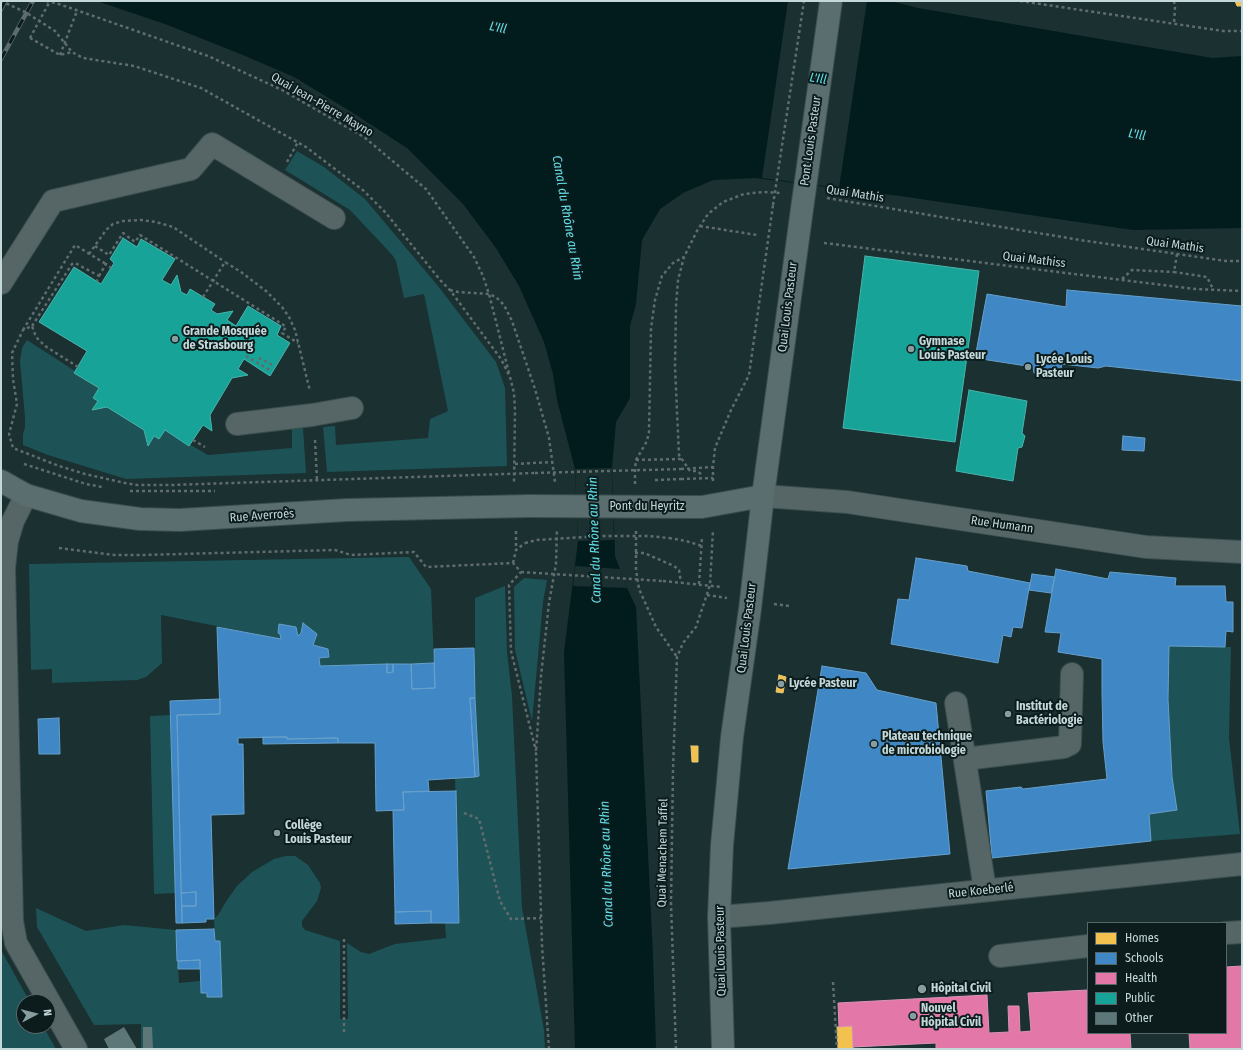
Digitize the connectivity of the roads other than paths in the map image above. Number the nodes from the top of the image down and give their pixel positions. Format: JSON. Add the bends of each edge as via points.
{"nodes":[{"id":1,"x":831,"y":1,"type":"edge"},
{"id":2,"x":802,"y":209,"type":"joint"},
{"id":3,"x":334,"y":218,"type":"dead end"},
{"id":4,"x":1,"y":283,"type":"edge"},
{"id":5,"x":352,"y":408,"type":"dead end"},
{"id":6,"x":237,"y":424,"type":"dead end"},
{"id":7,"x":1,"y":481,"type":"edge"},
{"id":8,"x":26,"y":495,"type":"junction"},
{"id":9,"x":763,"y":496,"type":"junction"},
{"id":10,"x":529,"y":506,"type":"joint"},
{"id":11,"x":1242,"y":552,"type":"edge"},
{"id":12,"x":1072,"y":674,"type":"dead end"},
{"id":13,"x":956,"y":703,"type":"dead end"},
{"id":14,"x":965,"y":759,"type":"junction"},
{"id":15,"x":1242,"y":864,"type":"edge"},
{"id":16,"x":985,"y":890,"type":"junction"},
{"id":17,"x":719,"y":917,"type":"junction"},
{"id":18,"x":1242,"y":932,"type":"edge"},
{"id":19,"x":1227,"y":933,"type":"edge"},
{"id":20,"x":1087,"y":946,"type":"edge"},
{"id":21,"x":1000,"y":956,"type":"dead end"},
{"id":22,"x":76,"y":1049,"type":"edge"},
{"id":23,"x":723,"y":1049,"type":"edge"}],
"edges":[{"from":1,"to":2,"type":"main road","name":"Pont Louis Pasteur","bridge":true},
{"from":2,"to":9,"type":"main road","name":"Quai Louis Pasteur"},
{"from":3,"to":4,"type":"street","via":[[212,144],[191,169],[53,201]]},
{"from":5,"to":6,"type":"street"},
{"from":7,"to":8,"type":"main road","name":"Rue Averroès"},
{"from":8,"to":10,"type":"main road","name":"Rue Averroès","via":[[81,511],[140,519],[180,520],[347,510]]},
{"from":8,"to":22,"type":"street","via":[[13,521],[7,541],[4,568],[12,921],[16,943]]},
{"from":9,"to":10,"type":"main road","name":"Pont du Heyritz","bridge":true,"via":[[702,507]]},
{"from":9,"to":11,"type":"street","name":"Rue Humann","via":[[847,502],[1146,547]]},
{"from":9,"to":17,"type":"main road","name":"Quai Louis Pasteur","via":[[732,737],[722,845]]},
{"from":12,"to":14,"type":"street","via":[[1070,744],[1064,747]]},
{"from":13,"to":14,"type":"street"},
{"from":14,"to":16,"type":"street"},
{"from":15,"to":16,"type":"street","name":"Rue Koeberlé"},
{"from":16,"to":17,"type":"street","name":"Rue Koeberlé"},
{"from":17,"to":23,"type":"main road","name":"Quai Louis Pasteur"},
{"from":18,"to":19,"type":"street"},
{"from":20,"to":21,"type":"street"}]}
